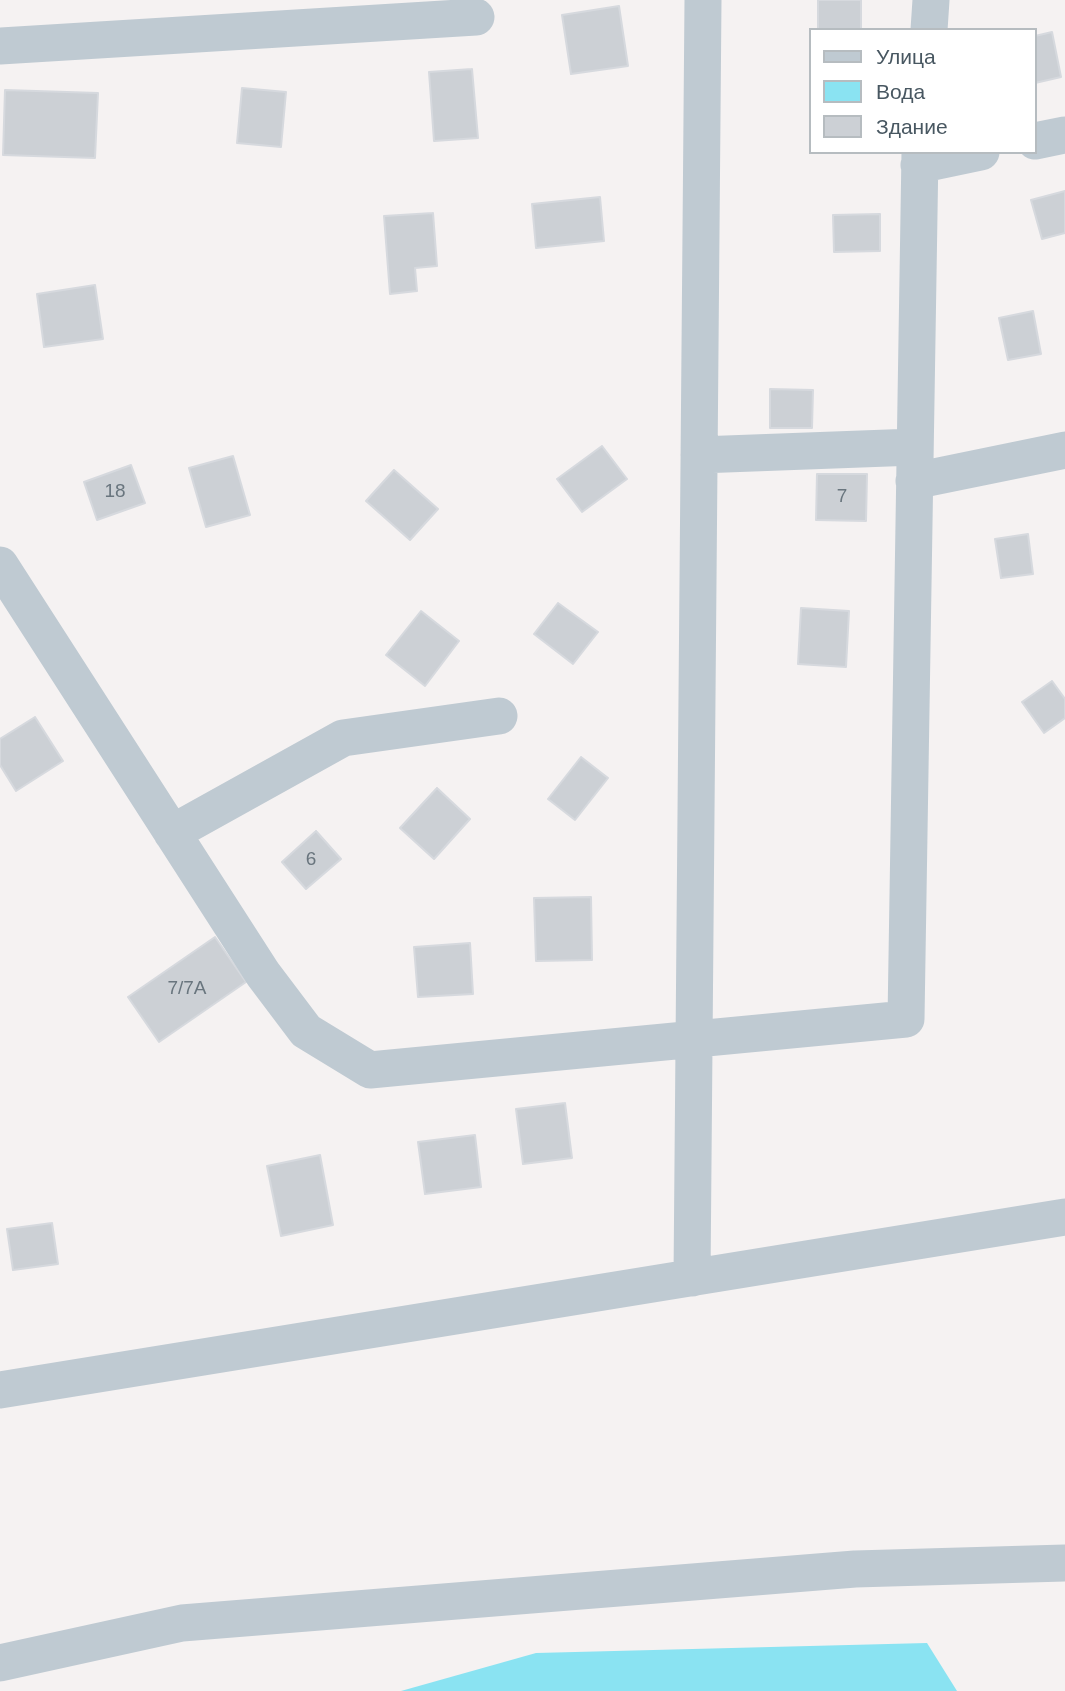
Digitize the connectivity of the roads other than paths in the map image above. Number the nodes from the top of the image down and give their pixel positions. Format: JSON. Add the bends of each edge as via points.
{"nodes":[{"id":1,"x":703,"y":0,"type":"edge"},
{"id":2,"x":931,"y":0,"type":"edge"},
{"id":3,"x":476,"y":17,"type":"dead end"},
{"id":4,"x":929,"y":28,"type":"edge"},
{"id":5,"x":0,"y":46,"type":"edge"},
{"id":6,"x":1065,"y":135,"type":"edge"},
{"id":7,"x":1037,"y":141,"type":"edge"},
{"id":8,"x":961,"y":154,"type":"edge"},
{"id":9,"x":920,"y":158,"type":"edge"},
{"id":10,"x":1065,"y":450,"type":"edge"},
{"id":11,"x":699,"y":455,"type":"junction"},
{"id":12,"x":914,"y":464,"type":"junction"},
{"id":13,"x":0,"y":565,"type":"edge"},
{"id":14,"x":499,"y":716,"type":"dead end"},
{"id":15,"x":172,"y":833,"type":"junction"},
{"id":16,"x":694,"y":1040,"type":"junction"},
{"id":17,"x":1065,"y":1217,"type":"edge"},
{"id":18,"x":692,"y":1278,"type":"junction"},
{"id":19,"x":0,"y":1390,"type":"edge"},
{"id":20,"x":1065,"y":1563,"type":"edge"},
{"id":21,"x":0,"y":1663,"type":"edge"}],
"edges":[{"from":1,"to":11,"type":"street"},
{"from":2,"to":4,"type":"street"},
{"from":3,"to":5,"type":"street"},
{"from":6,"to":7,"type":"street"},
{"from":8,"to":9,"type":"street"},
{"from":9,"to":12,"type":"street"},
{"from":10,"to":12,"type":"street"},
{"from":11,"to":12,"type":"street"},
{"from":11,"to":16,"type":"street"},
{"from":12,"to":16,"type":"street","via":[[906,1019]]},
{"from":13,"to":15,"type":"street"},
{"from":14,"to":15,"type":"street","via":[[343,738]]},
{"from":15,"to":16,"type":"street","via":[[263,974],[306,1031],[370,1070]]},
{"from":16,"to":18,"type":"street"},
{"from":17,"to":18,"type":"street"},
{"from":18,"to":19,"type":"street"},
{"from":20,"to":21,"type":"street","via":[[855,1569],[182,1623]]}]}
